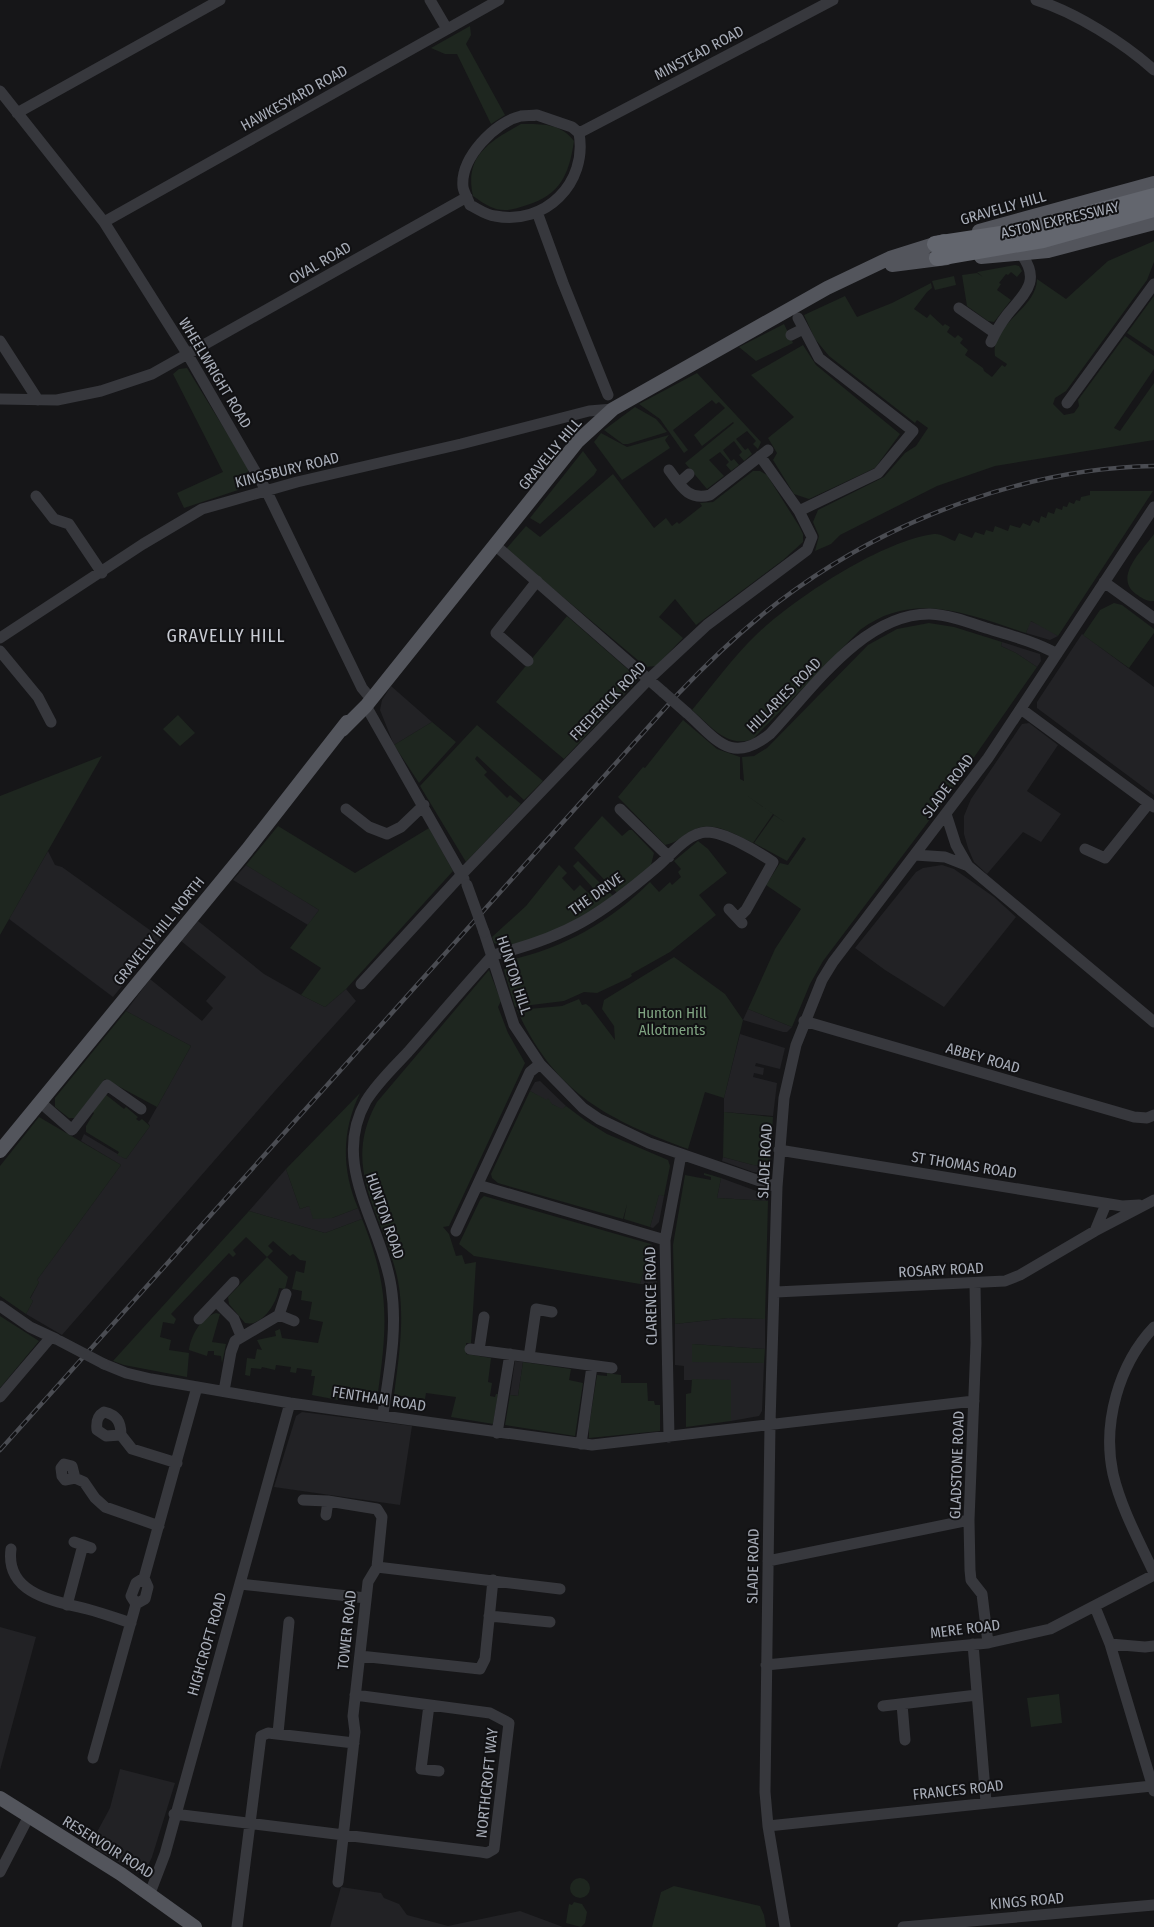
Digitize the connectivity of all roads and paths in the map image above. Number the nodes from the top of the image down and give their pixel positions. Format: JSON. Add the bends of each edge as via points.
{"nodes":[{"id":1,"x":220,"y":0,"type":"edge"},
{"id":2,"x":430,"y":0,"type":"edge"},
{"id":3,"x":499,"y":0,"type":"edge"},
{"id":4,"x":833,"y":0,"type":"edge"},
{"id":5,"x":1036,"y":0,"type":"edge"},
{"id":6,"x":447,"y":29,"type":"junction"},
{"id":7,"x":1154,"y":70,"type":"edge"},
{"id":8,"x":0,"y":91,"type":"edge"},
{"id":9,"x":17,"y":113,"type":"junction"},
{"id":10,"x":579,"y":133,"type":"junction"},
{"id":11,"x":1154,"y":183,"type":"edge"},
{"id":12,"x":1154,"y":196,"type":"edge"},
{"id":13,"x":467,"y":197,"type":"junction"},
{"id":14,"x":1154,"y":209,"type":"edge"},
{"id":15,"x":537,"y":212,"type":"junction"},
{"id":16,"x":104,"y":222,"type":"junction"},
{"id":17,"x":1154,"y":223,"type":"edge"},
{"id":18,"x":936,"y":251,"type":"junction"},
{"id":19,"x":1021,"y":254,"type":"junction"},
{"id":20,"x":1154,"y":284,"type":"edge"},
{"id":21,"x":959,"y":308,"type":"dead end"},
{"id":22,"x":798,"y":318,"type":"dead end"},
{"id":23,"x":803,"y":329,"type":"junction"},
{"id":24,"x":790,"y":335,"type":"dead end"},
{"id":25,"x":0,"y":341,"type":"edge"},
{"id":26,"x":188,"y":355,"type":"junction"},
{"id":27,"x":608,"y":394,"type":"dead end"},
{"id":28,"x":0,"y":399,"type":"edge"},
{"id":29,"x":38,"y":400,"type":"junction"},
{"id":30,"x":1066,"y":403,"type":"dead end"},
{"id":31,"x":613,"y":409,"type":"junction"},
{"id":32,"x":669,"y":470,"type":"dead end"},
{"id":33,"x":689,"y":474,"type":"dead end"},
{"id":34,"x":679,"y":483,"type":"junction"},
{"id":35,"x":266,"y":490,"type":"junction"},
{"id":36,"x":36,"y":496,"type":"dead end"},
{"id":37,"x":1154,"y":507,"type":"edge"},
{"id":38,"x":799,"y":511,"type":"junction"},
{"id":39,"x":494,"y":545,"type":"junction"},
{"id":40,"x":102,"y":572,"type":"junction"},
{"id":41,"x":537,"y":581,"type":"junction"},
{"id":42,"x":1104,"y":582,"type":"junction"},
{"id":43,"x":1154,"y":618,"type":"edge"},
{"id":44,"x":0,"y":638,"type":"edge"},
{"id":45,"x":0,"y":651,"type":"edge"},
{"id":46,"x":1057,"y":654,"type":"junction"},
{"id":47,"x":528,"y":661,"type":"dead end"},
{"id":48,"x":649,"y":679,"type":"junction"},
{"id":49,"x":367,"y":700,"type":"junction"},
{"id":50,"x":1021,"y":709,"type":"junction"},
{"id":51,"x":51,"y":722,"type":"dead end"},
{"id":52,"x":424,"y":805,"type":"junction"},
{"id":53,"x":1151,"y":805,"type":"edge"},
{"id":54,"x":346,"y":808,"type":"dead end"},
{"id":55,"x":620,"y":809,"type":"dead end"},
{"id":56,"x":946,"y":814,"type":"junction"},
{"id":57,"x":1085,"y":849,"type":"dead end"},
{"id":58,"x":915,"y":855,"type":"junction"},
{"id":59,"x":669,"y":857,"type":"junction"},
{"id":60,"x":968,"y":866,"type":"junction"},
{"id":61,"x":465,"y":880,"type":"junction"},
{"id":62,"x":729,"y":909,"type":"dead end"},
{"id":63,"x":493,"y":955,"type":"junction"},
{"id":64,"x":361,"y":984,"type":"dead end"},
{"id":65,"x":804,"y":1021,"type":"junction"},
{"id":66,"x":1154,"y":1022,"type":"edge"},
{"id":67,"x":540,"y":1064,"type":"junction"},
{"id":68,"x":40,"y":1102,"type":"junction"},
{"id":69,"x":141,"y":1109,"type":"dead end"},
{"id":70,"x":1154,"y":1115,"type":"edge"},
{"id":71,"x":2,"y":1144,"type":"edge"},
{"id":72,"x":779,"y":1150,"type":"junction"},
{"id":73,"x":681,"y":1155,"type":"junction"},
{"id":74,"x":478,"y":1185,"type":"junction"},
{"id":75,"x":778,"y":1188,"type":"junction"},
{"id":76,"x":1149,"y":1203,"type":"edge"},
{"id":77,"x":1106,"y":1204,"type":"junction"},
{"id":78,"x":456,"y":1231,"type":"dead end"},
{"id":79,"x":1095,"y":1231,"type":"junction"},
{"id":80,"x":665,"y":1240,"type":"junction"},
{"id":81,"x":234,"y":1282,"type":"dead end"},
{"id":82,"x":975,"y":1284,"type":"junction"},
{"id":83,"x":776,"y":1292,"type":"junction"},
{"id":84,"x":286,"y":1294,"type":"dead end"},
{"id":85,"x":216,"y":1301,"type":"junction"},
{"id":86,"x":0,"y":1306,"type":"edge"},
{"id":87,"x":552,"y":1312,"type":"dead end"},
{"id":88,"x":279,"y":1315,"type":"junction"},
{"id":89,"x":484,"y":1317,"type":"dead end"},
{"id":90,"x":198,"y":1319,"type":"dead end"},
{"id":91,"x":294,"y":1321,"type":"dead end"},
{"id":92,"x":1154,"y":1327,"type":"edge"},
{"id":93,"x":242,"y":1336,"type":"junction"},
{"id":94,"x":56,"y":1339,"type":"junction"},
{"id":95,"x":510,"y":1354,"type":"junction"},
{"id":96,"x":529,"y":1357,"type":"junction"},
{"id":97,"x":592,"y":1366,"type":"junction"},
{"id":98,"x":612,"y":1368,"type":"dead end"},
{"id":99,"x":197,"y":1387,"type":"junction"},
{"id":100,"x":224,"y":1391,"type":"junction"},
{"id":101,"x":0,"y":1397,"type":"edge"},
{"id":102,"x":974,"y":1401,"type":"junction"},
{"id":103,"x":290,"y":1403,"type":"junction"},
{"id":104,"x":382,"y":1414,"type":"junction"},
{"id":105,"x":770,"y":1424,"type":"junction"},
{"id":106,"x":497,"y":1433,"type":"junction"},
{"id":107,"x":121,"y":1435,"type":"dead end"},
{"id":108,"x":669,"y":1437,"type":"junction"},
{"id":109,"x":581,"y":1444,"type":"junction"},
{"id":110,"x":177,"y":1463,"type":"junction"},
{"id":111,"x":75,"y":1478,"type":"dead end"},
{"id":112,"x":304,"y":1500,"type":"dead end"},
{"id":113,"x":328,"y":1501,"type":"junction"},
{"id":114,"x":326,"y":1515,"type":"dead end"},
{"id":115,"x":969,"y":1520,"type":"junction"},
{"id":116,"x":159,"y":1526,"type":"junction"},
{"id":117,"x":83,"y":1545,"type":"dead end"},
{"id":118,"x":11,"y":1549,"type":"dead end"},
{"id":119,"x":768,"y":1561,"type":"junction"},
{"id":120,"x":5,"y":1562,"type":"edge"},
{"id":121,"x":377,"y":1567,"type":"junction"},
{"id":122,"x":1154,"y":1574,"type":"edge"},
{"id":123,"x":493,"y":1580,"type":"junction"},
{"id":124,"x":240,"y":1584,"type":"junction"},
{"id":125,"x":560,"y":1588,"type":"dead end"},
{"id":126,"x":366,"y":1598,"type":"junction"},
{"id":127,"x":67,"y":1605,"type":"junction"},
{"id":128,"x":1095,"y":1607,"type":"junction"},
{"id":129,"x":489,"y":1616,"type":"junction"},
{"id":130,"x":289,"y":1622,"type":"dead end"},
{"id":131,"x":550,"y":1622,"type":"dead end"},
{"id":132,"x":131,"y":1623,"type":"junction"},
{"id":133,"x":973,"y":1644,"type":"junction"},
{"id":134,"x":988,"y":1644,"type":"junction"},
{"id":135,"x":1110,"y":1644,"type":"junction"},
{"id":136,"x":1154,"y":1646,"type":"edge"},
{"id":137,"x":360,"y":1656,"type":"junction"},
{"id":138,"x":766,"y":1665,"type":"junction"},
{"id":139,"x":355,"y":1695,"type":"junction"},
{"id":140,"x":977,"y":1695,"type":"junction"},
{"id":141,"x":902,"y":1704,"type":"junction"},
{"id":142,"x":429,"y":1705,"type":"junction"},
{"id":143,"x":884,"y":1706,"type":"dead end"},
{"id":144,"x":278,"y":1733,"type":"junction"},
{"id":145,"x":905,"y":1740,"type":"dead end"},
{"id":146,"x":354,"y":1742,"type":"junction"},
{"id":147,"x":93,"y":1758,"type":"dead end"},
{"id":148,"x":439,"y":1771,"type":"dead end"},
{"id":149,"x":1153,"y":1788,"type":"edge"},
{"id":150,"x":0,"y":1798,"type":"edge"},
{"id":151,"x":986,"y":1802,"type":"junction"},
{"id":152,"x":174,"y":1814,"type":"junction"},
{"id":153,"x":29,"y":1816,"type":"junction"},
{"id":154,"x":250,"y":1822,"type":"junction"},
{"id":155,"x":768,"y":1826,"type":"junction"},
{"id":156,"x":343,"y":1834,"type":"junction"},
{"id":157,"x":0,"y":1872,"type":"edge"},
{"id":158,"x":338,"y":1882,"type":"dead end"},
{"id":159,"x":150,"y":1893,"type":"junction"},
{"id":160,"x":1154,"y":1905,"type":"edge"},
{"id":161,"x":195,"y":1927,"type":"edge"},
{"id":162,"x":237,"y":1927,"type":"edge"},
{"id":163,"x":785,"y":1927,"type":"edge"},
{"id":164,"x":903,"y":1927,"type":"edge"}],
"edges":[{"from":1,"to":9,"type":"street"},
{"from":2,"to":6,"type":"street"},
{"from":3,"to":6,"type":"street","name":"HAWKESYARD ROAD"},
{"from":4,"to":10,"type":"street","name":"MINSTEAD ROAD"},
{"from":5,"to":7,"type":"street","via":[[1078,19]]},
{"from":6,"to":16,"type":"street","name":"HAWKESYARD ROAD"},
{"from":8,"to":9,"type":"street","name":"WHEELWRIGHT ROAD"},
{"from":9,"to":16,"type":"street","name":"WHEELWRIGHT ROAD"},
{"from":10,"to":13,"type":"street","via":[[572,127],[537,116],[521,116],[510,121],[480,142],[469,158],[463,188]]},
{"from":10,"to":15,"type":"street","via":[[579,168],[562,194]]},
{"from":11,"to":18,"type":"main road","name":"GRAVELLY HILL"},
{"from":12,"to":18,"type":"highway","name":"ASTON EXPRESSWAY"},
{"from":13,"to":15,"type":"street","via":[[470,205],[493,216],[520,217]]},
{"from":13,"to":26,"type":"street","name":"OVAL ROAD"},
{"from":14,"to":18,"type":"highway","name":"ASTON EXPRESSWAY","via":[[1043,240]]},
{"from":15,"to":27,"type":"street"},
{"from":16,"to":26,"type":"street","name":"WHEELWRIGHT ROAD"},
{"from":17,"to":19,"type":"main road","name":"GRAVELLY HILL","via":[[1048,251]]},
{"from":18,"to":19,"type":"main road","name":"GRAVELLY HILL"},
{"from":18,"to":31,"type":"main road","name":"GRAVELLY HILL","via":[[890,258],[827,288]]},
{"from":19,"to":21,"type":"street","via":[[1029,268],[1030,286],[993,338]]},
{"from":20,"to":30,"type":"street"},
{"from":22,"to":23,"type":"street"},
{"from":23,"to":24,"type":"street"},
{"from":23,"to":38,"type":"street","via":[[825,364],[912,431],[878,473]]},
{"from":25,"to":29,"type":"street"},
{"from":26,"to":29,"type":"street","name":"OVAL ROAD","via":[[129,382],[66,398]]},
{"from":26,"to":35,"type":"street","name":"WHEELWRIGHT ROAD"},
{"from":28,"to":29,"type":"street","name":"OVAL ROAD"},
{"from":31,"to":35,"type":"street","name":"KINGSBURY ROAD","via":[[589,411]]},
{"from":31,"to":39,"type":"main road","name":"GRAVELLY HILL","via":[[578,441]]},
{"from":32,"to":34,"type":"street"},
{"from":33,"to":34,"type":"street"},
{"from":34,"to":38,"type":"street","via":[[694,497],[710,495],[764,453]]},
{"from":35,"to":40,"type":"street","name":"KINGSBURY ROAD","via":[[193,513]]},
{"from":35,"to":49,"type":"street","name":"WHEELWRIGHT ROAD"},
{"from":36,"to":40,"type":"street","via":[[54,519],[69,524]]},
{"from":37,"to":42,"type":"street","name":"SLADE ROAD"},
{"from":38,"to":48,"type":"street","name":"FREDERICK ROAD","via":[[812,537],[803,555],[707,625]]},
{"from":39,"to":41,"type":"street","name":"HILLARIES ROAD"},
{"from":39,"to":49,"type":"main road","name":"GRAVELLY HILL","via":[[390,674],[378,682]]},
{"from":40,"to":44,"type":"street","name":"KINGSBURY ROAD"},
{"from":41,"to":47,"type":"street","via":[[496,633]]},
{"from":41,"to":48,"type":"street","name":"HILLARIES ROAD"},
{"from":42,"to":43,"type":"street"},
{"from":42,"to":46,"type":"street","name":"SLADE ROAD"},
{"from":45,"to":51,"type":"street","via":[[38,697]]},
{"from":46,"to":48,"type":"street","name":"HILLARIES ROAD","bridge":true,"via":[[949,617],[920,615],[888,622],[861,639],[770,734],[754,746],[730,748]]},
{"from":46,"to":50,"type":"street","name":"SLADE ROAD"},
{"from":48,"to":61,"type":"street","name":"FREDERICK ROAD"},
{"from":49,"to":52,"type":"street","name":"HUNTON HILL"},
{"from":49,"to":68,"type":"main road","name":"GRAVELLY HILL NORTH","via":[[351,714],[342,730]]},
{"from":50,"to":53,"type":"street"},
{"from":50,"to":56,"type":"street","name":"SLADE ROAD"},
{"from":52,"to":54,"type":"street","via":[[401,827],[387,834],[369,827]]},
{"from":52,"to":61,"type":"street","name":"HUNTON HILL"},
{"from":53,"to":57,"type":"street","via":[[1105,858]]},
{"from":55,"to":59,"type":"street","via":[[626,822]]},
{"from":56,"to":58,"type":"street","name":"SLADE ROAD"},
{"from":56,"to":60,"type":"street","via":[[956,846]]},
{"from":58,"to":60,"type":"street","via":[[945,857]]},
{"from":58,"to":65,"type":"street","name":"SLADE ROAD","via":[[829,968]]},
{"from":59,"to":62,"type":"street","name":"THE DRIVE","via":[[689,838],[702,833],[719,834],[773,862],[740,920]]},
{"from":59,"to":63,"type":"street","name":"THE DRIVE","via":[[633,888],[576,927],[534,945]]},
{"from":60,"to":66,"type":"street"},
{"from":61,"to":63,"type":"street","name":"HUNTON HILL","bridge":true},
{"from":61,"to":64,"type":"street","name":"FREDERICK ROAD"},
{"from":63,"to":67,"type":"street","name":"HUNTON HILL","via":[[514,1025]]},
{"from":63,"to":104,"type":"street","name":"HUNTON ROAD","via":[[372,1092],[355,1132],[353,1158],[356,1183],[388,1271],[393,1301],[394,1339]]},
{"from":65,"to":70,"type":"street","name":"ABBEY ROAD","via":[[1134,1117]]},
{"from":65,"to":72,"type":"street","name":"SLADE ROAD","via":[[784,1098]]},
{"from":67,"to":73,"type":"street","name":"HUNTON HILL","via":[[561,1088],[599,1119],[624,1133]]},
{"from":67,"to":74,"type":"street","via":[[530,1072]]},
{"from":68,"to":69,"type":"street","via":[[72,1130],[107,1085]]},
{"from":68,"to":71,"type":"main road","name":"GRAVELLY HILL NORTH"},
{"from":72,"to":75,"type":"street","name":"SLADE ROAD"},
{"from":72,"to":77,"type":"street","name":"ST THOMAS ROAD"},
{"from":73,"to":75,"type":"street","name":"HUNTON HILL"},
{"from":73,"to":80,"type":"street","name":"CLARENCE ROAD"},
{"from":74,"to":78,"type":"street"},
{"from":74,"to":80,"type":"street"},
{"from":75,"to":83,"type":"street","name":"SLADE ROAD"},
{"from":76,"to":77,"type":"street","name":"ST THOMAS ROAD"},
{"from":76,"to":79,"type":"street","name":"ROSARY ROAD"},
{"from":77,"to":79,"type":"street"},
{"from":79,"to":82,"type":"street","name":"ROSARY ROAD","via":[[1020,1275],[1005,1281]]},
{"from":80,"to":108,"type":"street","name":"CLARENCE ROAD"},
{"from":81,"to":85,"type":"street"},
{"from":82,"to":83,"type":"street","name":"ROSARY ROAD"},
{"from":82,"to":102,"type":"street","name":"GLADSTONE ROAD"},
{"from":83,"to":105,"type":"street","name":"SLADE ROAD"},
{"from":84,"to":88,"type":"street"},
{"from":85,"to":90,"type":"street"},
{"from":85,"to":93,"type":"street","via":[[234,1319]]},
{"from":86,"to":94,"type":"street","name":"FENTHAM ROAD","via":[[30,1327]]},
{"from":87,"to":96,"type":"street","via":[[536,1309]]},
{"from":88,"to":91,"type":"street"},
{"from":88,"to":93,"type":"street"},
{"from":89,"to":95,"type":"street","via":[[474,1350]]},
{"from":92,"to":122,"type":"street","via":[[1131,1355],[1118,1391],[1110,1434],[1113,1473],[1125,1510]]},
{"from":93,"to":100,"type":"street","via":[[232,1346]]},
{"from":94,"to":99,"type":"street","name":"FENTHAM ROAD","bridge":true,"via":[[126,1373]]},
{"from":94,"to":101,"type":"street"},
{"from":95,"to":96,"type":"street"},
{"from":95,"to":106,"type":"street"},
{"from":96,"to":97,"type":"street"},
{"from":97,"to":98,"type":"street"},
{"from":97,"to":109,"type":"street"},
{"from":99,"to":100,"type":"street","name":"FENTHAM ROAD"},
{"from":99,"to":110,"type":"street"},
{"from":100,"to":103,"type":"street","name":"FENTHAM ROAD"},
{"from":102,"to":105,"type":"street","name":"FENTHAM ROAD"},
{"from":102,"to":115,"type":"street","name":"GLADSTONE ROAD"},
{"from":103,"to":104,"type":"street","name":"FENTHAM ROAD"},
{"from":103,"to":124,"type":"street","name":"HIGHCROFT ROAD"},
{"from":104,"to":106,"type":"street","name":"FENTHAM ROAD"},
{"from":105,"to":108,"type":"street","name":"FENTHAM ROAD"},
{"from":105,"to":119,"type":"street","name":"SLADE ROAD"},
{"from":106,"to":109,"type":"street","name":"FENTHAM ROAD"},
{"from":107,"to":110,"type":"street","via":[[132,1449]]},
{"from":108,"to":109,"type":"street","name":"FENTHAM ROAD","via":[[605,1445]]},
{"from":110,"to":116,"type":"street"},
{"from":111,"to":116,"type":"street","via":[[84,1482],[105,1507]]},
{"from":112,"to":113,"type":"street"},
{"from":113,"to":114,"type":"street"},
{"from":113,"to":121,"type":"street","name":"TOWER ROAD","via":[[373,1507],[380,1513]]},
{"from":115,"to":119,"type":"street"},
{"from":115,"to":134,"type":"street","name":"GLADSTONE ROAD","via":[[971,1580],[982,1594]]},
{"from":116,"to":132,"type":"street","via":[[144,1578],[136,1583],[131,1596],[136,1604]]},
{"from":117,"to":127,"type":"street"},
{"from":118,"to":120,"type":"street"},
{"from":119,"to":138,"type":"street","name":"SLADE ROAD"},
{"from":120,"to":127,"type":"street","via":[[23,1586],[52,1602]]},
{"from":121,"to":123,"type":"street"},
{"from":121,"to":126,"type":"street","name":"TOWER ROAD","via":[[368,1582]]},
{"from":122,"to":128,"type":"street","name":"MERE ROAD"},
{"from":123,"to":125,"type":"street"},
{"from":123,"to":129,"type":"street"},
{"from":124,"to":126,"type":"street"},
{"from":124,"to":152,"type":"street","name":"HIGHCROFT ROAD"},
{"from":126,"to":137,"type":"street","name":"TOWER ROAD"},
{"from":127,"to":132,"type":"street"},
{"from":128,"to":134,"type":"street","name":"MERE ROAD","via":[[1050,1629]]},
{"from":128,"to":135,"type":"street"},
{"from":129,"to":131,"type":"street"},
{"from":129,"to":137,"type":"street","via":[[485,1659],[480,1669]]},
{"from":130,"to":144,"type":"street"},
{"from":132,"to":147,"type":"street"},
{"from":133,"to":134,"type":"street","name":"MERE ROAD"},
{"from":133,"to":138,"type":"street","name":"MERE ROAD"},
{"from":133,"to":140,"type":"street"},
{"from":135,"to":136,"type":"street"},
{"from":135,"to":149,"type":"street"},
{"from":137,"to":139,"type":"street","name":"TOWER ROAD"},
{"from":138,"to":155,"type":"street","name":"SLADE ROAD","via":[[765,1792]]},
{"from":139,"to":142,"type":"street","name":"NORTHCROFT WAY"},
{"from":139,"to":146,"type":"street","name":"TOWER ROAD"},
{"from":140,"to":141,"type":"street"},
{"from":140,"to":151,"type":"street"},
{"from":141,"to":143,"type":"street"},
{"from":141,"to":145,"type":"street"},
{"from":142,"to":148,"type":"street","via":[[421,1769]]},
{"from":142,"to":156,"type":"street","name":"NORTHCROFT WAY","via":[[490,1713],[509,1723],[494,1849],[487,1853]]},
{"from":144,"to":146,"type":"street"},
{"from":144,"to":154,"type":"street","via":[[261,1736],[258,1744]]},
{"from":146,"to":156,"type":"street","name":"TOWER ROAD"},
{"from":149,"to":151,"type":"street","name":"FRANCES ROAD"},
{"from":150,"to":153,"type":"main road","name":"RESERVOIR ROAD"},
{"from":151,"to":155,"type":"street","name":"FRANCES ROAD"},
{"from":152,"to":154,"type":"street"},
{"from":152,"to":159,"type":"street","name":"HIGHCROFT ROAD","via":[[159,1872]]},
{"from":153,"to":157,"type":"street"},
{"from":153,"to":159,"type":"main road","name":"RESERVOIR ROAD"},
{"from":154,"to":156,"type":"street"},
{"from":154,"to":162,"type":"street"},
{"from":155,"to":163,"type":"street","name":"SLADE ROAD"},
{"from":156,"to":158,"type":"street","name":"TOWER ROAD"},
{"from":159,"to":161,"type":"main road","name":"RESERVOIR ROAD"},
{"from":160,"to":164,"type":"street","name":"KINGS ROAD"}]}
